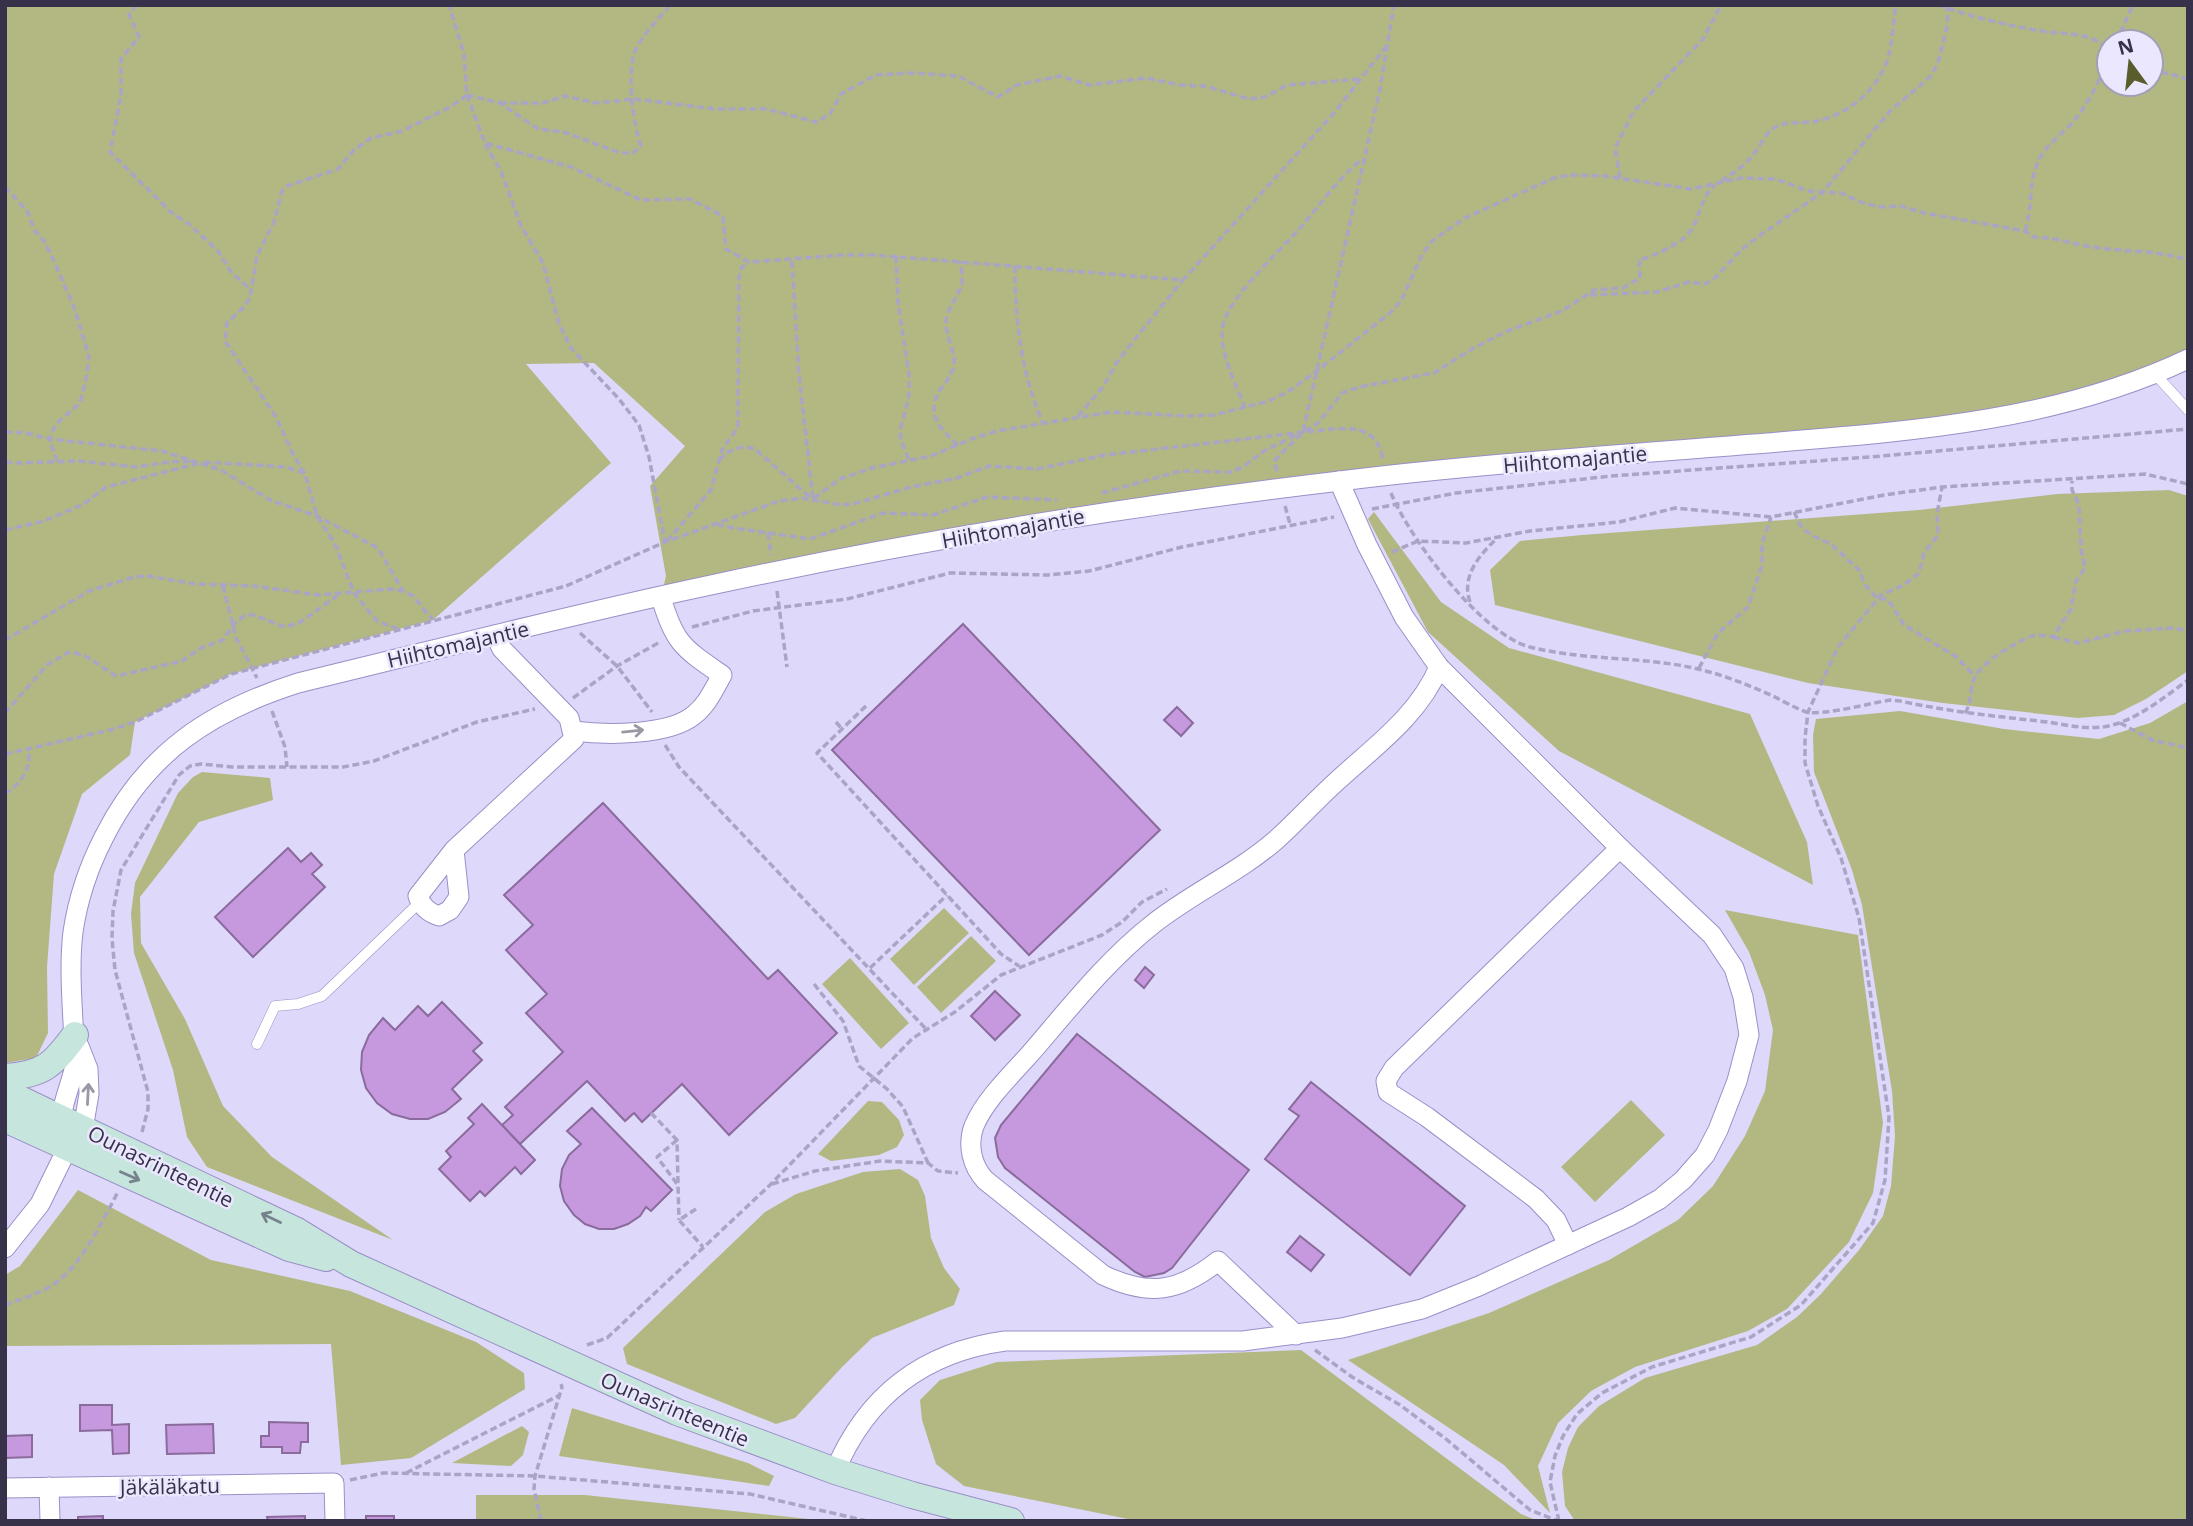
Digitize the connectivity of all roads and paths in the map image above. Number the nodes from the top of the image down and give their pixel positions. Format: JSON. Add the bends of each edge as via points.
{"nodes":[{"id":1,"x":137,"y":5,"type":"edge"},
{"id":2,"x":449,"y":5,"type":"edge"},
{"id":3,"x":670,"y":5,"type":"edge"},
{"id":4,"x":1394,"y":5,"type":"edge"},
{"id":5,"x":1721,"y":5,"type":"edge"},
{"id":6,"x":1896,"y":5,"type":"edge"},
{"id":7,"x":1938,"y":5,"type":"edge"},
{"id":8,"x":2133,"y":5,"type":"edge"},
{"id":9,"x":1948,"y":7,"type":"edge"},
{"id":10,"x":2122,"y":28,"type":"edge"},
{"id":11,"x":2095,"y":40,"type":"edge"},
{"id":12,"x":1388,"y":44,"type":"junction"},
{"id":13,"x":2165,"y":73,"type":"edge"},
{"id":14,"x":1361,"y":79,"type":"junction"},
{"id":15,"x":2188,"y":79,"type":"edge"},
{"id":16,"x":2095,"y":86,"type":"edge"},
{"id":17,"x":467,"y":95,"type":"junction"},
{"id":18,"x":634,"y":99,"type":"junction"},
{"id":19,"x":500,"y":103,"type":"junction"},
{"id":20,"x":485,"y":143,"type":"junction"},
{"id":21,"x":1363,"y":158,"type":"junction"},
{"id":22,"x":1619,"y":178,"type":"junction"},
{"id":23,"x":1720,"y":182,"type":"junction"},
{"id":24,"x":5,"y":187,"type":"edge"},
{"id":25,"x":1823,"y":192,"type":"junction"},
{"id":26,"x":2025,"y":231,"type":"junction"},
{"id":27,"x":896,"y":256,"type":"junction"},
{"id":28,"x":792,"y":260,"type":"junction"},
{"id":29,"x":2188,"y":260,"type":"edge"},
{"id":30,"x":960,"y":261,"type":"junction"},
{"id":31,"x":749,"y":262,"type":"junction"},
{"id":32,"x":1015,"y":266,"type":"junction"},
{"id":33,"x":1183,"y":280,"type":"junction"},
{"id":34,"x":251,"y":290,"type":"junction"},
{"id":35,"x":1590,"y":295,"type":"junction"},
{"id":36,"x":2188,"y":359,"type":"edge"},
{"id":37,"x":1318,"y":370,"type":"junction"},
{"id":38,"x":2155,"y":374,"type":"junction"},
{"id":39,"x":1245,"y":408,"type":"junction"},
{"id":40,"x":2188,"y":410,"type":"edge"},
{"id":41,"x":1078,"y":416,"type":"junction"},
{"id":42,"x":1043,"y":423,"type":"junction"},
{"id":43,"x":2188,"y":429,"type":"edge"},
{"id":44,"x":5,"y":432,"type":"edge"},
{"id":45,"x":1303,"y":432,"type":"junction"},
{"id":46,"x":49,"y":439,"type":"junction"},
{"id":47,"x":958,"y":445,"type":"junction"},
{"id":48,"x":909,"y":461,"type":"junction"},
{"id":49,"x":1274,"y":461,"type":"dead end"},
{"id":50,"x":5,"y":462,"type":"edge"},
{"id":51,"x":202,"y":462,"type":"junction"},
{"id":52,"x":718,"y":462,"type":"junction"},
{"id":53,"x":58,"y":463,"type":"junction"},
{"id":54,"x":305,"y":474,"type":"junction"},
{"id":55,"x":1386,"y":475,"type":"junction"},
{"id":56,"x":1339,"y":481,"type":"junction"},
{"id":57,"x":2072,"y":481,"type":"junction"},
{"id":58,"x":2188,"y":484,"type":"edge"},
{"id":59,"x":1942,"y":487,"type":"junction"},
{"id":60,"x":1094,"y":495,"type":"dead end"},
{"id":61,"x":813,"y":499,"type":"junction"},
{"id":62,"x":1066,"y":500,"type":"dead end"},
{"id":63,"x":1395,"y":503,"type":"junction"},
{"id":64,"x":1794,"y":512,"type":"junction"},
{"id":65,"x":1353,"y":513,"type":"junction"},
{"id":66,"x":317,"y":516,"type":"junction"},
{"id":67,"x":1771,"y":517,"type":"junction"},
{"id":68,"x":715,"y":523,"type":"junction"},
{"id":69,"x":5,"y":530,"type":"edge"},
{"id":70,"x":768,"y":533,"type":"junction"},
{"id":71,"x":1498,"y":538,"type":"junction"},
{"id":72,"x":1418,"y":541,"type":"junction"},
{"id":73,"x":666,"y":542,"type":"junction"},
{"id":74,"x":1374,"y":559,"type":"junction"},
{"id":75,"x":774,"y":572,"type":"junction"},
{"id":76,"x":223,"y":586,"type":"junction"},
{"id":77,"x":403,"y":591,"type":"junction"},
{"id":78,"x":354,"y":593,"type":"junction"},
{"id":79,"x":339,"y":595,"type":"junction"},
{"id":80,"x":661,"y":597,"type":"junction"},
{"id":81,"x":1878,"y":599,"type":"junction"},
{"id":82,"x":1471,"y":605,"type":"junction"},
{"id":83,"x":780,"y":607,"type":"junction"},
{"id":84,"x":433,"y":620,"type":"junction"},
{"id":85,"x":233,"y":625,"type":"junction"},
{"id":86,"x":398,"y":629,"type":"junction"},
{"id":87,"x":2188,"y":631,"type":"edge"},
{"id":88,"x":495,"y":635,"type":"junction"},
{"id":89,"x":674,"y":635,"type":"junction"},
{"id":90,"x":2053,"y":637,"type":"junction"},
{"id":91,"x":5,"y":640,"type":"edge"},
{"id":92,"x":617,"y":666,"type":"junction"},
{"id":93,"x":787,"y":667,"type":"dead end"},
{"id":94,"x":1439,"y":667,"type":"junction"},
{"id":95,"x":253,"y":668,"type":"junction"},
{"id":96,"x":1699,"y":669,"type":"junction"},
{"id":97,"x":1975,"y":676,"type":"junction"},
{"id":98,"x":2188,"y":680,"type":"edge"},
{"id":99,"x":264,"y":694,"type":"junction"},
{"id":100,"x":556,"y":704,"type":"junction"},
{"id":101,"x":866,"y":706,"type":"dead end"},
{"id":102,"x":1808,"y":712,"type":"junction"},
{"id":103,"x":5,"y":713,"type":"edge"},
{"id":104,"x":1965,"y":713,"type":"junction"},
{"id":105,"x":835,"y":722,"type":"dead end"},
{"id":106,"x":2120,"y":723,"type":"junction"},
{"id":107,"x":842,"y":729,"type":"junction"},
{"id":108,"x":661,"y":730,"type":"junction"},
{"id":109,"x":573,"y":731,"type":"junction"},
{"id":110,"x":2188,"y":748,"type":"edge"},
{"id":111,"x":29,"y":749,"type":"junction"},
{"id":112,"x":5,"y":754,"type":"edge"},
{"id":113,"x":288,"y":767,"type":"junction"},
{"id":114,"x":5,"y":794,"type":"edge"},
{"id":115,"x":1620,"y":848,"type":"junction"},
{"id":116,"x":454,"y":850,"type":"junction"},
{"id":117,"x":1173,"y":887,"type":"dead end"},
{"id":118,"x":947,"y":895,"type":"junction"},
{"id":119,"x":420,"y":902,"type":"junction"},
{"id":120,"x":1020,"y":966,"type":"junction"},
{"id":121,"x":869,"y":969,"type":"junction"},
{"id":122,"x":814,"y":984,"type":"dead end"},
{"id":123,"x":926,"y":1029,"type":"junction"},
{"id":124,"x":75,"y":1035,"type":"junction"},
{"id":125,"x":257,"y":1044,"type":"dead end"},
{"id":126,"x":5,"y":1077,"type":"edge"},
{"id":127,"x":873,"y":1079,"type":"junction"},
{"id":128,"x":5,"y":1092,"type":"edge"},
{"id":129,"x":651,"y":1113,"type":"dead end"},
{"id":130,"x":5,"y":1119,"type":"edge"},
{"id":131,"x":70,"y":1131,"type":"junction"},
{"id":132,"x":141,"y":1136,"type":"dead end"},
{"id":133,"x":677,"y":1140,"type":"junction"},
{"id":134,"x":928,"y":1163,"type":"junction"},
{"id":135,"x":977,"y":1171,"type":"junction"},
{"id":136,"x":678,"y":1185,"type":"junction"},
{"id":137,"x":770,"y":1185,"type":"junction"},
{"id":138,"x":120,"y":1188,"type":"dead end"},
{"id":139,"x":695,"y":1209,"type":"dead end"},
{"id":140,"x":679,"y":1220,"type":"junction"},
{"id":141,"x":1569,"y":1245,"type":"junction"},
{"id":142,"x":704,"y":1247,"type":"junction"},
{"id":143,"x":5,"y":1248,"type":"edge"},
{"id":144,"x":5,"y":1305,"type":"edge"},
{"id":145,"x":1296,"y":1336,"type":"junction"},
{"id":146,"x":586,"y":1346,"type":"dead end"},
{"id":147,"x":556,"y":1376,"type":"dead end"},
{"id":148,"x":560,"y":1395,"type":"junction"},
{"id":149,"x":835,"y":1471,"type":"junction"},
{"id":150,"x":405,"y":1474,"type":"junction"},
{"id":151,"x":536,"y":1476,"type":"junction"},
{"id":152,"x":334,"y":1483,"type":"junction"},
{"id":153,"x":49,"y":1487,"type":"junction"},
{"id":154,"x":5,"y":1488,"type":"edge"},
{"id":155,"x":50,"y":1521,"type":"edge"},
{"id":156,"x":335,"y":1521,"type":"edge"},
{"id":157,"x":541,"y":1521,"type":"edge"},
{"id":158,"x":867,"y":1521,"type":"edge"},
{"id":159,"x":1011,"y":1521,"type":"edge"},
{"id":160,"x":1558,"y":1521,"type":"edge"}],
"edges":[{"from":1,"to":34,"type":"path","via":[[130,14],[139,37],[121,59],[121,96],[110,152],[218,251],[232,273]]},
{"from":2,"to":17,"type":"path","via":[[464,54]]},
{"from":3,"to":18,"type":"path","via":[[631,61]]},
{"from":4,"to":12,"type":"path"},
{"from":5,"to":22,"type":"path","via":[[1703,39],[1634,111],[1615,148]]},
{"from":6,"to":23,"type":"path","via":[[1889,56],[1873,88],[1833,116],[1773,128],[1753,156]]},
{"from":7,"to":9,"type":"path"},
{"from":8,"to":10,"type":"path"},
{"from":9,"to":11,"type":"path"},
{"from":9,"to":25,"type":"path","via":[[1938,63],[1930,77],[1891,111]]},
{"from":12,"to":14,"type":"path"},
{"from":12,"to":21,"type":"path"},
{"from":13,"to":15,"type":"path"},
{"from":14,"to":18,"type":"path","via":[[1287,85],[1265,97],[1249,99],[1205,86],[1147,78],[1089,85],[1060,76],[1017,85],[998,97],[958,76],[876,75],[841,94],[831,114],[816,122],[766,109],[715,109]]},
{"from":14,"to":33,"type":"path"},
{"from":16,"to":26,"type":"path","via":[[2078,114],[2040,158]]},
{"from":17,"to":19,"type":"path"},
{"from":17,"to":20,"type":"path"},
{"from":17,"to":34,"type":"path","via":[[402,131],[370,138],[338,169],[287,186],[257,256]]},
{"from":18,"to":19,"type":"path","via":[[596,103],[565,96],[543,103]]},
{"from":18,"to":19,"type":"path","via":[[640,146],[633,153],[538,129]]},
{"from":20,"to":31,"type":"path","via":[[571,167],[641,200],[691,199],[723,216],[726,249]]},
{"from":20,"to":73,"type":"path","via":[[501,171],[521,226],[543,262],[559,324],[571,348],[639,425]]},
{"from":21,"to":37,"type":"path"},
{"from":21,"to":39,"type":"path","via":[[1338,180],[1228,314],[1223,341]]},
{"from":22,"to":23,"type":"path","via":[[1690,189]]},
{"from":22,"to":37,"type":"path","via":[[1554,178],[1465,218],[1432,241],[1390,313]]},
{"from":23,"to":25,"type":"path","via":[[1776,179]]},
{"from":23,"to":35,"type":"path","via":[[1704,196],[1689,233],[1639,260],[1636,282],[1594,290]]},
{"from":24,"to":46,"type":"path","via":[[27,211],[54,261],[89,356],[79,403],[56,424]]},
{"from":25,"to":26,"type":"path","via":[[1881,207],[1900,206]]},
{"from":25,"to":35,"type":"path","via":[[1741,250],[1705,284],[1689,282],[1657,292]]},
{"from":26,"to":29,"type":"path","via":[[2033,237]]},
{"from":27,"to":28,"type":"path"},
{"from":27,"to":30,"type":"path"},
{"from":27,"to":48,"type":"path","via":[[909,374],[900,430]]},
{"from":28,"to":31,"type":"path"},
{"from":28,"to":61,"type":"path","via":[[797,362]]},
{"from":30,"to":32,"type":"path"},
{"from":30,"to":47,"type":"path","via":[[962,284],[946,326],[955,363],[933,410],[935,421]]},
{"from":31,"to":52,"type":"path","via":[[740,276],[738,427]]},
{"from":32,"to":33,"type":"path"},
{"from":32,"to":42,"type":"path","via":[[1021,356]]},
{"from":33,"to":41,"type":"path"},
{"from":34,"to":54,"type":"path","via":[[245,306],[227,323],[225,341],[276,417]]},
{"from":35,"to":45,"type":"path","via":[[1562,311],[1507,331],[1434,373],[1342,393],[1318,422]]},
{"from":36,"to":38,"type":"street","name":"Hiihtomajantie"},
{"from":37,"to":39,"type":"path","via":[[1289,391]]},
{"from":37,"to":45,"type":"path"},
{"from":38,"to":40,"type":"lane"},
{"from":38,"to":55,"type":"street","name":"Hiihtomajantie","via":[[2052,407],[1958,424]]},
{"from":39,"to":41,"type":"path","via":[[1214,415],[1120,412]]},
{"from":41,"to":42,"type":"path"},
{"from":42,"to":47,"type":"path","via":[[997,431]]},
{"from":43,"to":63,"type":"path","via":[[1611,476]]},
{"from":44,"to":46,"type":"path"},
{"from":45,"to":49,"type":"path"},
{"from":45,"to":55,"type":"path","via":[[1354,428],[1366,432],[1380,446]]},
{"from":45,"to":60,"type":"path","via":[[1231,472],[1180,471]]},
{"from":45,"to":61,"type":"path","via":[[1105,455],[1044,468],[989,466],[853,504]]},
{"from":46,"to":51,"type":"path","via":[[162,451]]},
{"from":46,"to":53,"type":"path"},
{"from":47,"to":48,"type":"path"},
{"from":48,"to":61,"type":"path","via":[[840,478]]},
{"from":50,"to":53,"type":"path"},
{"from":51,"to":53,"type":"path","via":[[136,467]]},
{"from":51,"to":54,"type":"path","via":[[285,467]]},
{"from":51,"to":66,"type":"path","via":[[270,500]]},
{"from":51,"to":69,"type":"path","via":[[106,487],[84,504],[44,521]]},
{"from":52,"to":61,"type":"path","via":[[726,453],[749,446]]},
{"from":52,"to":73,"type":"path","via":[[711,491]]},
{"from":54,"to":66,"type":"path"},
{"from":55,"to":56,"type":"street","name":"Hiihtomajantie"},
{"from":56,"to":65,"type":"street"},
{"from":56,"to":75,"type":"street","name":"Hiihtomajantie","via":[[1094,513]]},
{"from":57,"to":58,"type":"path","via":[[2145,474]]},
{"from":57,"to":59,"type":"path"},
{"from":57,"to":90,"type":"path","via":[[2085,568],[2076,581],[2071,609]]},
{"from":59,"to":64,"type":"path"},
{"from":59,"to":81,"type":"path","via":[[1938,535],[1924,553],[1919,573]]},
{"from":61,"to":68,"type":"path","via":[[779,501]]},
{"from":62,"to":70,"type":"path","via":[[987,497],[933,515],[883,513],[810,539]]},
{"from":63,"to":65,"type":"path"},
{"from":63,"to":72,"type":"path"},
{"from":64,"to":67,"type":"path"},
{"from":64,"to":81,"type":"path","via":[[1812,536],[1831,544],[1860,570],[1865,585]]},
{"from":65,"to":74,"type":"street"},
{"from":65,"to":83,"type":"path","via":[[1089,571],[950,573],[847,599]]},
{"from":66,"to":77,"type":"path","via":[[378,548]]},
{"from":66,"to":78,"type":"path","via":[[335,544]]},
{"from":67,"to":71,"type":"path","via":[[1675,508],[1619,522]]},
{"from":67,"to":96,"type":"path","via":[[1748,607],[1718,633]]},
{"from":68,"to":70,"type":"path"},
{"from":68,"to":73,"type":"path"},
{"from":70,"to":75,"type":"path"},
{"from":71,"to":72,"type":"path","via":[[1466,544]]},
{"from":71,"to":82,"type":"path","via":[[1481,554],[1467,583]]},
{"from":72,"to":74,"type":"path"},
{"from":72,"to":82,"type":"path"},
{"from":73,"to":84,"type":"path","via":[[566,586]]},
{"from":74,"to":94,"type":"street","via":[[1404,617]]},
{"from":75,"to":80,"type":"street","name":"Hiihtomajantie"},
{"from":75,"to":83,"type":"path"},
{"from":76,"to":79,"type":"path"},
{"from":76,"to":85,"type":"path"},
{"from":76,"to":91,"type":"path","via":[[134,577],[89,591]]},
{"from":77,"to":78,"type":"path"},
{"from":77,"to":84,"type":"path"},
{"from":78,"to":79,"type":"path"},
{"from":78,"to":86,"type":"path","via":[[377,621]]},
{"from":79,"to":85,"type":"path","via":[[299,623],[285,627],[254,615],[245,615]]},
{"from":80,"to":88,"type":"street","name":"Hiihtomajantie"},
{"from":80,"to":89,"type":"street"},
{"from":81,"to":97,"type":"path","via":[[1886,599],[1904,625],[1955,656]]},
{"from":81,"to":102,"type":"path","via":[[1838,647]]},
{"from":82,"to":96,"type":"path","via":[[1497,630],[1528,647]]},
{"from":83,"to":89,"type":"path","via":[[734,614]]},
{"from":83,"to":93,"type":"path"},
{"from":84,"to":86,"type":"path"},
{"from":85,"to":95,"type":"path"},
{"from":85,"to":103,"type":"path","via":[[223,640],[182,661],[116,676],[84,654],[69,652],[47,665]]},
{"from":86,"to":95,"type":"path"},
{"from":87,"to":90,"type":"path","via":[[2125,631],[2079,643]]},
{"from":88,"to":99,"type":"street","name":"Hiihtomajantie"},
{"from":88,"to":100,"type":"street","via":[[502,649]]},
{"from":89,"to":92,"type":"path"},
{"from":89,"to":108,"type":"street","via":[[722,675],[694,716]]},
{"from":90,"to":97,"type":"path","via":[[2034,635],[1987,662]]},
{"from":92,"to":100,"type":"path","via":[[570,700]]},
{"from":92,"to":108,"type":"path"},
{"from":94,"to":115,"type":"street"},
{"from":94,"to":135,"type":"street","via":[[1416,706],[1275,841],[1153,924],[1083,993],[980,1114],[971,1139]]},
{"from":95,"to":99,"type":"path"},
{"from":95,"to":111,"type":"path","via":[[135,722]]},
{"from":96,"to":102,"type":"path"},
{"from":97,"to":104,"type":"path"},
{"from":98,"to":106,"type":"path"},
{"from":99,"to":113,"type":"path"},
{"from":99,"to":124,"type":"street","name":"Hiihtomajantie","via":[[224,713],[174,746],[127,796],[109,827],[77,908],[73,935]]},
{"from":100,"to":109,"type":"street","via":[[569,718]]},
{"from":100,"to":113,"type":"path","via":[[477,723],[374,761],[342,767]]},
{"from":101,"to":107,"type":"path"},
{"from":102,"to":104,"type":"path","via":[[1890,700]]},
{"from":102,"to":160,"type":"path","via":[[1805,763],[1859,918],[1889,1117],[1885,1180],[1873,1223],[1801,1305],[1751,1337],[1652,1367],[1602,1394],[1577,1414],[1555,1456],[1550,1482]]},
{"from":104,"to":106,"type":"path","via":[[2076,728]]},
{"from":105,"to":107,"type":"path"},
{"from":106,"to":110,"type":"path","via":[[2152,740]]},
{"from":107,"to":118,"type":"path","via":[[817,753]]},
{"from":109,"to":108,"type":"street","one_way":true},
{"from":108,"to":121,"type":"path","via":[[679,767]]},
{"from":109,"to":116,"type":"street","via":[[574,739]]},
{"from":111,"to":112,"type":"path"},
{"from":111,"to":114,"type":"path","via":[[26,777]]},
{"from":113,"to":132,"type":"path","via":[[190,766],[179,775],[121,870],[112,939],[115,970],[148,1092]]},
{"from":115,"to":141,"type":"street","via":[[1712,935],[1734,968],[1749,1035],[1737,1081],[1706,1155],[1660,1199]]},
{"from":115,"to":141,"type":"street","via":[[1394,1068],[1386,1081],[1388,1093],[1536,1199],[1556,1220]]},
{"from":116,"to":119,"type":"street","via":[[418,896]]},
{"from":116,"to":119,"type":"street","via":[[459,897],[439,916]]},
{"from":117,"to":120,"type":"path","via":[[1155,893],[1102,935]]},
{"from":118,"to":120,"type":"path","via":[[1002,954]]},
{"from":118,"to":121,"type":"path"},
{"from":119,"to":125,"type":"lane","via":[[322,996],[275,1006]]},
{"from":120,"to":123,"type":"path"},
{"from":121,"to":123,"type":"path"},
{"from":122,"to":127,"type":"path","via":[[843,1021],[859,1066]]},
{"from":123,"to":127,"type":"path"},
{"from":124,"to":126,"type":"street","via":[[49,1067]]},
{"from":124,"to":131,"type":"street","name":"Hiihtomajantie","via":[[88,1069],[89,1094]]},
{"from":127,"to":134,"type":"path","via":[[903,1107]]},
{"from":127,"to":137,"type":"path"},
{"from":128,"to":131,"type":"street","name":"Ounasrinteentie"},
{"from":129,"to":133,"type":"path"},
{"from":130,"to":131,"type":"street","name":"Ounasrinteentie"},
{"from":131,"to":143,"type":"street","name":"Hiihtomajantie","via":[[40,1204]]},
{"from":131,"to":149,"type":"street","name":"Ounasrinteentie","via":[[297,1231],[351,1264],[677,1412]]},
{"from":133,"to":136,"type":"path"},
{"from":133,"to":136,"type":"path","via":[[657,1157]]},
{"from":134,"to":135,"type":"path","via":[[938,1171]]},
{"from":134,"to":137,"type":"path","via":[[860,1163]]},
{"from":135,"to":145,"type":"street","via":[[1103,1275],[1139,1289],[1155,1289],[1198,1276],[1218,1261]]},
{"from":136,"to":140,"type":"path"},
{"from":137,"to":142,"type":"path"},
{"from":138,"to":144,"type":"path","via":[[71,1268],[49,1288]]},
{"from":139,"to":140,"type":"path"},
{"from":140,"to":142,"type":"path"},
{"from":141,"to":145,"type":"street","via":[[1422,1309]]},
{"from":142,"to":146,"type":"path","via":[[607,1338]]},
{"from":145,"to":149,"type":"street","via":[[1243,1341],[1005,1341],[952,1352],[897,1384],[855,1431]]},
{"from":145,"to":160,"type":"path","via":[[1437,1432],[1530,1510]]},
{"from":147,"to":148,"type":"path","via":[[562,1387]]},
{"from":148,"to":150,"type":"path"},
{"from":148,"to":151,"type":"path"},
{"from":149,"to":159,"type":"street","name":"Ounasrinteentie"},
{"from":150,"to":151,"type":"path"},
{"from":150,"to":152,"type":"path","via":[[383,1472]]},
{"from":151,"to":157,"type":"path"},
{"from":151,"to":158,"type":"path","via":[[750,1493]]},
{"from":152,"to":153,"type":"street","name":"Jäkäläkatu"},
{"from":152,"to":156,"type":"street"},
{"from":153,"to":154,"type":"street","name":"Jäkäläkatu"},
{"from":153,"to":155,"type":"street"}]}
